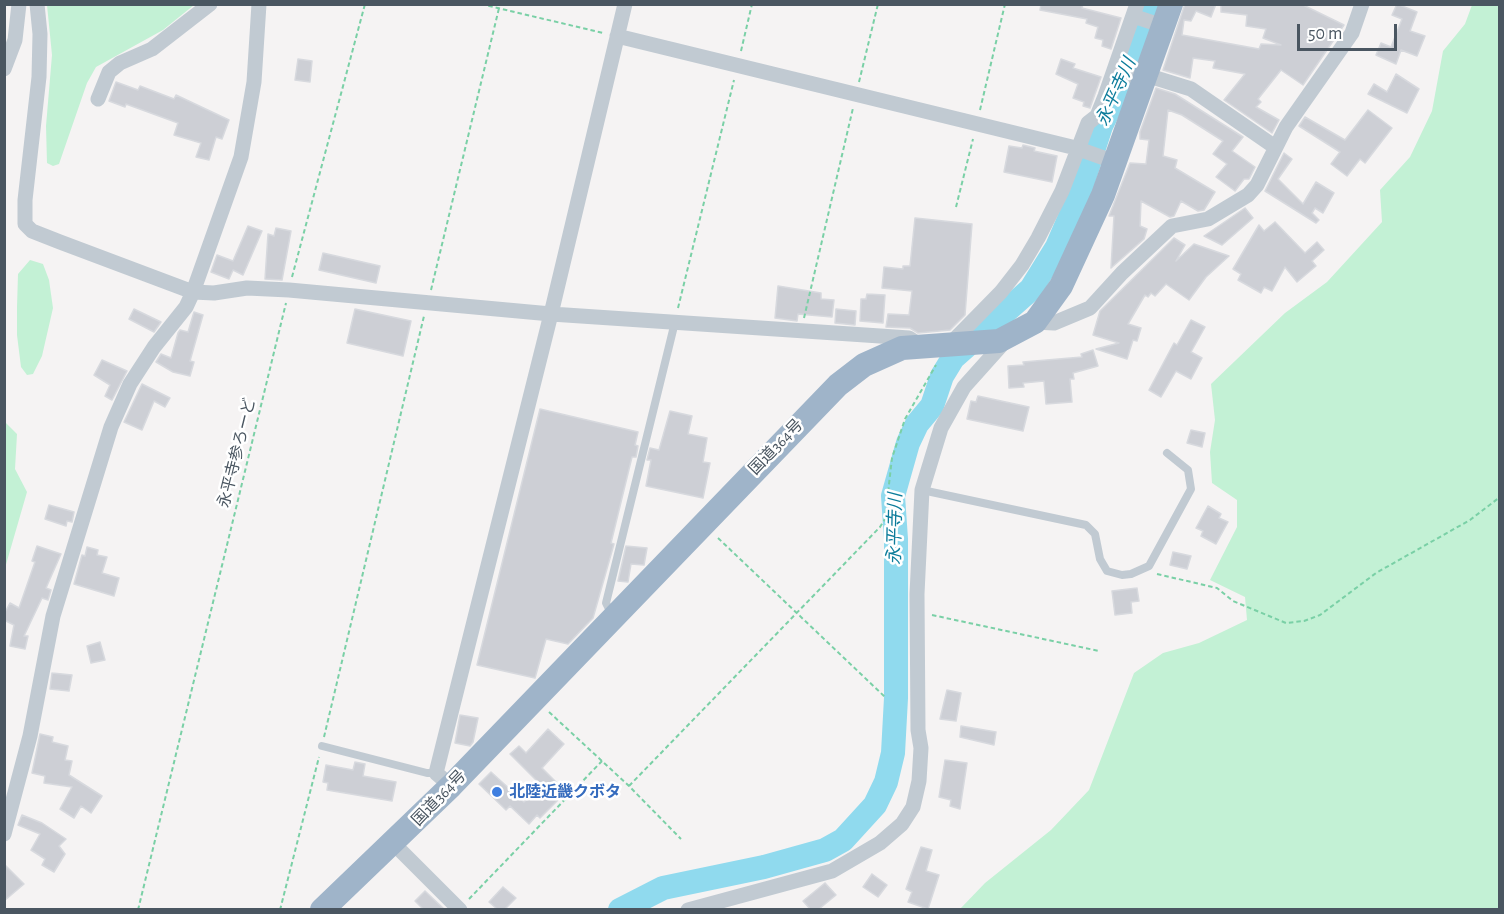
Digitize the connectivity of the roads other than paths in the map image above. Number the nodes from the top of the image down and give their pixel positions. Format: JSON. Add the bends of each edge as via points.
{"nodes":[{"id":1,"x":19,"y":4,"type":"edge"},
{"id":2,"x":36,"y":4,"type":"edge"},
{"id":3,"x":210,"y":4,"type":"edge"},
{"id":4,"x":259,"y":4,"type":"edge"},
{"id":5,"x":625,"y":4,"type":"edge"},
{"id":6,"x":1362,"y":4,"type":"edge"},
{"id":7,"x":1135,"y":12,"type":"edge"},
{"id":8,"x":1163,"y":18,"type":"edge"},
{"id":9,"x":617,"y":36,"type":"junction"},
{"id":10,"x":4,"y":69,"type":"edge"},
{"id":11,"x":1115,"y":71,"type":"junction"},
{"id":12,"x":1142,"y":78,"type":"junction"},
{"id":13,"x":98,"y":99,"type":"dead end"},
{"id":14,"x":1275,"y":147,"type":"junction"},
{"id":15,"x":1079,"y":149,"type":"junction"},
{"id":16,"x":1112,"y":160,"type":"junction"},
{"id":17,"x":193,"y":292,"type":"junction"},
{"id":18,"x":551,"y":314,"type":"junction"},
{"id":19,"x":675,"y":322,"type":"junction"},
{"id":20,"x":1035,"y":322,"type":"junction"},
{"id":21,"x":1004,"y":339,"type":"junction"},
{"id":22,"x":941,"y":345,"type":"junction"},
{"id":23,"x":1167,"y":453,"type":"dead end"},
{"id":24,"x":922,"y":490,"type":"junction"},
{"id":25,"x":613,"y":616,"type":"junction"},
{"id":26,"x":322,"y":746,"type":"road end"},
{"id":27,"x":444,"y":779,"type":"junction"},
{"id":28,"x":4,"y":834,"type":"edge"},
{"id":29,"x":394,"y":844,"type":"junction"},
{"id":30,"x":322,"y":909,"type":"edge"},
{"id":31,"x":460,"y":909,"type":"edge"},
{"id":32,"x":688,"y":909,"type":"edge"}],
"edges":[{"from":1,"to":10,"type":"street","via":[[15,40]]},
{"from":2,"to":17,"type":"street","via":[[39,77],[25,224],[32,231]]},
{"from":3,"to":13,"type":"street","via":[[152,49],[109,72]]},
{"from":4,"to":17,"type":"street","via":[[248,129]]},
{"from":5,"to":9,"type":"street"},
{"from":6,"to":14,"type":"street","via":[[1352,33]]},
{"from":7,"to":8,"type":"street"},
{"from":7,"to":11,"type":"street"},
{"from":8,"to":12,"type":"highway","name":"国道364号"},
{"from":9,"to":15,"type":"street"},
{"from":9,"to":18,"type":"street"},
{"from":11,"to":12,"type":"street"},
{"from":11,"to":15,"type":"street"},
{"from":12,"to":14,"type":"street","via":[[1191,89]]},
{"from":12,"to":16,"type":"highway","name":"国道364号"},
{"from":14,"to":20,"type":"street","via":[[1248,195],[1208,219],[1172,226],[1090,308],[1054,323]]},
{"from":15,"to":16,"type":"street"},
{"from":15,"to":22,"type":"street","via":[[1062,191],[1022,265],[1001,292]]},
{"from":16,"to":20,"type":"highway","name":"国道364号","via":[[1061,286]]},
{"from":17,"to":18,"type":"street","via":[[289,290]]},
{"from":17,"to":28,"type":"street","via":[[130,384],[111,427],[53,616],[30,736]]},
{"from":18,"to":19,"type":"street"},
{"from":18,"to":27,"type":"street"},
{"from":19,"to":22,"type":"street","via":[[909,338]]},
{"from":19,"to":25,"type":"lane","via":[[606,603]]},
{"from":20,"to":21,"type":"highway","name":"国道364号"},
{"from":21,"to":22,"type":"highway","name":"国道364号"},
{"from":21,"to":24,"type":"street","via":[[964,387],[941,428]]},
{"from":22,"to":25,"type":"highway","name":"国道364号","via":[[881,356],[838,385]]},
{"from":23,"to":24,"type":"lane","via":[[1188,470],[1191,489],[1162,548],[1143,570],[1122,575],[1107,570],[1100,559],[1095,534],[1086,525]]},
{"from":24,"to":32,"type":"street","via":[[918,614],[921,748],[913,807],[902,824],[862,856],[832,871]]},
{"from":25,"to":27,"type":"highway","name":"国道364号","via":[[534,699]]},
{"from":26,"to":27,"type":"lane"},
{"from":27,"to":29,"type":"highway","name":"国道364号"},
{"from":29,"to":30,"type":"highway","name":"国道364号"},
{"from":29,"to":31,"type":"street"}]}
